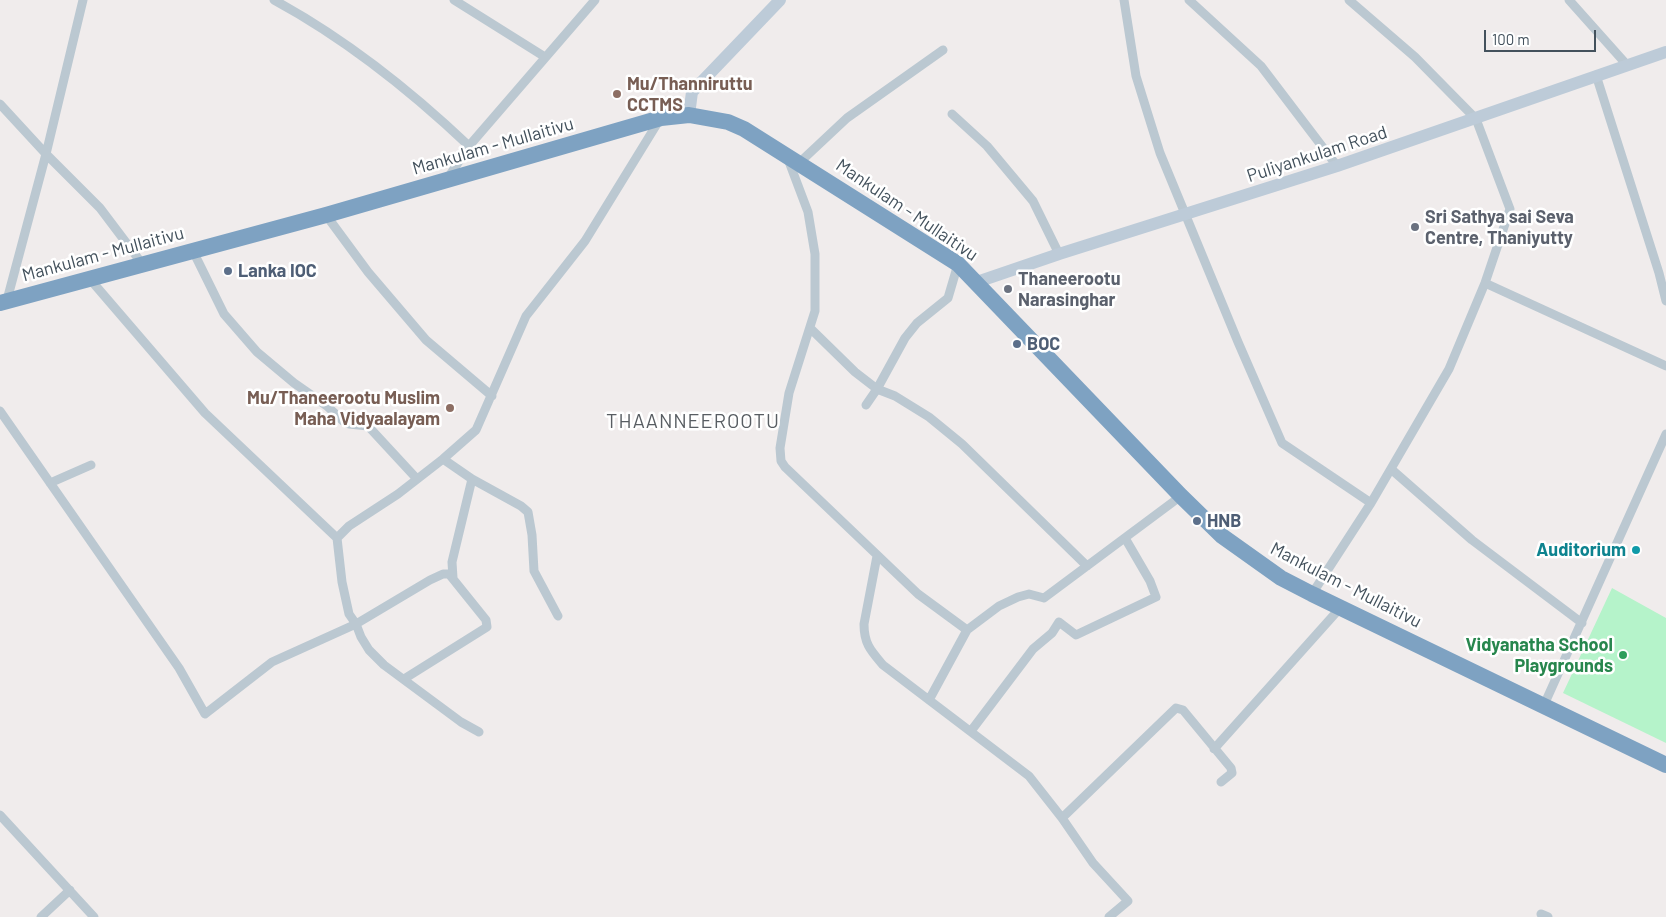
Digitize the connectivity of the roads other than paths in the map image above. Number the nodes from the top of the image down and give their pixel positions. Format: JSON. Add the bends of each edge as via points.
{"nodes":[{"id":1,"x":83,"y":0,"type":"edge"},
{"id":2,"x":274,"y":0,"type":"edge"},
{"id":3,"x":454,"y":0,"type":"edge"},
{"id":4,"x":595,"y":0,"type":"edge"},
{"id":5,"x":780,"y":0,"type":"edge"},
{"id":6,"x":1124,"y":0,"type":"edge"},
{"id":7,"x":1188,"y":0,"type":"edge"},
{"id":8,"x":1349,"y":0,"type":"edge"},
{"id":9,"x":1569,"y":0,"type":"edge"},
{"id":10,"x":943,"y":50,"type":"dead end"},
{"id":11,"x":1666,"y":52,"type":"edge"},
{"id":12,"x":545,"y":58,"type":"junction"},
{"id":13,"x":1627,"y":65,"type":"junction"},
{"id":14,"x":1596,"y":75,"type":"junction"},
{"id":15,"x":0,"y":104,"type":"edge"},
{"id":16,"x":952,"y":114,"type":"dead end"},
{"id":17,"x":688,"y":115,"type":"junction"},
{"id":18,"x":661,"y":118,"type":"junction"},
{"id":19,"x":1476,"y":119,"type":"junction"},
{"id":20,"x":469,"y":146,"type":"junction"},
{"id":21,"x":46,"y":154,"type":"junction"},
{"id":22,"x":793,"y":160,"type":"junction"},
{"id":23,"x":1337,"y":166,"type":"junction"},
{"id":24,"x":447,"y":181,"type":"junction"},
{"id":25,"x":326,"y":215,"type":"junction"},
{"id":26,"x":1186,"y":215,"type":"junction"},
{"id":27,"x":193,"y":251,"type":"junction"},
{"id":28,"x":1059,"y":254,"type":"junction"},
{"id":29,"x":142,"y":264,"type":"junction"},
{"id":30,"x":958,"y":264,"type":"junction"},
{"id":31,"x":1663,"y":271,"type":"edge"},
{"id":32,"x":89,"y":278,"type":"junction"},
{"id":33,"x":977,"y":282,"type":"junction"},
{"id":34,"x":1485,"y":283,"type":"junction"},
{"id":35,"x":4,"y":301,"type":"edge"},
{"id":36,"x":1666,"y":301,"type":"edge"},
{"id":37,"x":810,"y":328,"type":"junction"},
{"id":38,"x":1666,"y":366,"type":"edge"},
{"id":39,"x":877,"y":390,"type":"junction"},
{"id":40,"x":492,"y":396,"type":"junction"},
{"id":41,"x":866,"y":404,"type":"dead end"},
{"id":42,"x":0,"y":411,"type":"edge"},
{"id":43,"x":1666,"y":434,"type":"edge"},
{"id":44,"x":443,"y":459,"type":"junction"},
{"id":45,"x":91,"y":465,"type":"dead end"},
{"id":46,"x":1391,"y":469,"type":"junction"},
{"id":47,"x":417,"y":479,"type":"junction"},
{"id":48,"x":472,"y":479,"type":"junction"},
{"id":49,"x":50,"y":483,"type":"junction"},
{"id":50,"x":1181,"y":496,"type":"junction"},
{"id":51,"x":1371,"y":503,"type":"junction"},
{"id":52,"x":337,"y":538,"type":"junction"},
{"id":53,"x":1125,"y":538,"type":"junction"},
{"id":54,"x":877,"y":556,"type":"junction"},
{"id":55,"x":1087,"y":566,"type":"junction"},
{"id":56,"x":452,"y":578,"type":"junction"},
{"id":57,"x":1312,"y":594,"type":"junction"},
{"id":58,"x":1341,"y":607,"type":"junction"},
{"id":59,"x":558,"y":616,"type":"dead end"},
{"id":60,"x":1582,"y":622,"type":"junction"},
{"id":61,"x":356,"y":624,"type":"junction"},
{"id":62,"x":967,"y":630,"type":"junction"},
{"id":63,"x":404,"y":679,"type":"junction"},
{"id":64,"x":929,"y":700,"type":"junction"},
{"id":65,"x":1544,"y":705,"type":"junction"},
{"id":66,"x":971,"y":731,"type":"junction"},
{"id":67,"x":479,"y":732,"type":"dead end"},
{"id":68,"x":1214,"y":749,"type":"junction"},
{"id":69,"x":1666,"y":765,"type":"edge"},
{"id":70,"x":1220,"y":782,"type":"dead end"},
{"id":71,"x":0,"y":815,"type":"edge"},
{"id":72,"x":1062,"y":818,"type":"junction"},
{"id":73,"x":70,"y":890,"type":"junction"},
{"id":74,"x":41,"y":917,"type":"edge"},
{"id":75,"x":94,"y":917,"type":"edge"},
{"id":76,"x":1109,"y":917,"type":"edge"}],
"edges":[{"from":1,"to":21,"type":"street"},
{"from":2,"to":20,"type":"street","via":[[380,69]]},
{"from":3,"to":12,"type":"street"},
{"from":4,"to":12,"type":"street"},
{"from":5,"to":17,"type":"main road","via":[[692,92]]},
{"from":6,"to":26,"type":"street","via":[[1136,76],[1160,153]]},
{"from":7,"to":23,"type":"street","via":[[1261,66]]},
{"from":8,"to":19,"type":"street","via":[[1415,57]]},
{"from":9,"to":13,"type":"street"},
{"from":10,"to":22,"type":"street"},
{"from":11,"to":13,"type":"main road","name":"Puliyankulam Road"},
{"from":12,"to":20,"type":"street"},
{"from":13,"to":14,"type":"main road","name":"Puliyankulam Road"},
{"from":14,"to":19,"type":"main road","name":"Puliyankulam Road"},
{"from":14,"to":31,"type":"street"},
{"from":15,"to":21,"type":"street"},
{"from":16,"to":28,"type":"street","via":[[987,146],[1033,201]]},
{"from":17,"to":18,"type":"highway","name":"Mankulam - Mullaitivu"},
{"from":17,"to":22,"type":"highway","name":"Mankulam - Mullaitivu","via":[[728,122]]},
{"from":18,"to":24,"type":"highway","name":"Mankulam - Mullaitivu"},
{"from":18,"to":40,"type":"street","via":[[585,241],[526,316]]},
{"from":19,"to":23,"type":"main road","name":"Puliyankulam Road"},
{"from":19,"to":34,"type":"street","via":[[1510,210]]},
{"from":20,"to":24,"type":"street"},
{"from":21,"to":29,"type":"street","via":[[100,208]]},
{"from":21,"to":35,"type":"street"},
{"from":22,"to":30,"type":"highway","name":"Mankulam - Mullaitivu"},
{"from":22,"to":37,"type":"street","via":[[808,212],[815,254],[814,311]]},
{"from":23,"to":26,"type":"main road","name":"Puliyankulam Road"},
{"from":24,"to":25,"type":"highway","name":"Mankulam - Mullaitivu"},
{"from":25,"to":27,"type":"highway","name":"Mankulam - Mullaitivu"},
{"from":25,"to":40,"type":"street","via":[[368,272],[426,340]]},
{"from":26,"to":28,"type":"main road","name":"Puliyankulam Road"},
{"from":26,"to":51,"type":"street","via":[[1282,443]]},
{"from":27,"to":29,"type":"highway","name":"Mankulam - Mullaitivu"},
{"from":27,"to":47,"type":"street","via":[[224,314],[257,352],[343,421],[368,426]]},
{"from":28,"to":33,"type":"main road","name":"Puliyankulam Road"},
{"from":29,"to":32,"type":"highway","name":"Mankulam - Mullaitivu"},
{"from":30,"to":33,"type":"highway","name":"Mankulam - Mullaitivu"},
{"from":30,"to":39,"type":"street","via":[[948,298],[917,323],[905,338]]},
{"from":31,"to":36,"type":"street"},
{"from":32,"to":35,"type":"highway","name":"Mankulam - Mullaitivu"},
{"from":32,"to":52,"type":"street","via":[[205,413]]},
{"from":33,"to":50,"type":"highway","name":"Mankulam - Mullaitivu"},
{"from":34,"to":38,"type":"street"},
{"from":34,"to":46,"type":"street","via":[[1449,370]]},
{"from":37,"to":39,"type":"street"},
{"from":37,"to":54,"type":"street","via":[[789,393],[780,448],[781,461]]},
{"from":39,"to":41,"type":"street"},
{"from":39,"to":55,"type":"street","via":[[895,396],[929,417],[962,444]]},
{"from":40,"to":44,"type":"street","via":[[476,430]]},
{"from":42,"to":49,"type":"street"},
{"from":43,"to":60,"type":"street"},
{"from":44,"to":47,"type":"street"},
{"from":44,"to":48,"type":"street"},
{"from":45,"to":49,"type":"street"},
{"from":46,"to":51,"type":"street"},
{"from":46,"to":60,"type":"street","via":[[1472,540]]},
{"from":47,"to":52,"type":"street"},
{"from":48,"to":56,"type":"street","via":[[452,562]]},
{"from":48,"to":59,"type":"street","via":[[528,512],[534,570]]},
{"from":49,"to":61,"type":"street","via":[[179,668],[205,714],[272,662]]},
{"from":50,"to":53,"type":"street"},
{"from":50,"to":57,"type":"highway","name":"Mankulam - Mullaitivu","via":[[1222,536],[1250,557]]},
{"from":51,"to":57,"type":"street"},
{"from":52,"to":61,"type":"street","via":[[349,614]]},
{"from":53,"to":55,"type":"street"},
{"from":53,"to":66,"type":"street","via":[[1156,597],[1076,634],[1059,622],[1052,633],[1033,649]]},
{"from":54,"to":62,"type":"street","via":[[918,594]]},
{"from":54,"to":64,"type":"street","via":[[864,636],[883,665]]},
{"from":55,"to":62,"type":"street","via":[[1044,598],[1030,594],[1018,597],[999,606]]},
{"from":56,"to":61,"type":"street","via":[[449,574],[442,574]]},
{"from":56,"to":63,"type":"street","via":[[486,620],[487,627]]},
{"from":57,"to":58,"type":"highway","name":"Mankulam - Mullaitivu"},
{"from":58,"to":65,"type":"highway","name":"Mankulam - Mullaitivu"},
{"from":58,"to":68,"type":"street"},
{"from":60,"to":65,"type":"street"},
{"from":61,"to":63,"type":"street","via":[[369,650]]},
{"from":62,"to":64,"type":"street"},
{"from":63,"to":67,"type":"street"},
{"from":64,"to":66,"type":"street"},
{"from":65,"to":69,"type":"highway","name":"Mankulam - Mullaitivu"},
{"from":66,"to":72,"type":"street","via":[[1029,776]]},
{"from":68,"to":70,"type":"street","via":[[1231,768],[1232,774]]},
{"from":68,"to":72,"type":"street","via":[[1183,710],[1176,708]]},
{"from":71,"to":73,"type":"street"},
{"from":72,"to":76,"type":"street","via":[[1093,863],[1128,901]]},
{"from":73,"to":74,"type":"street"},
{"from":73,"to":75,"type":"street"}]}
